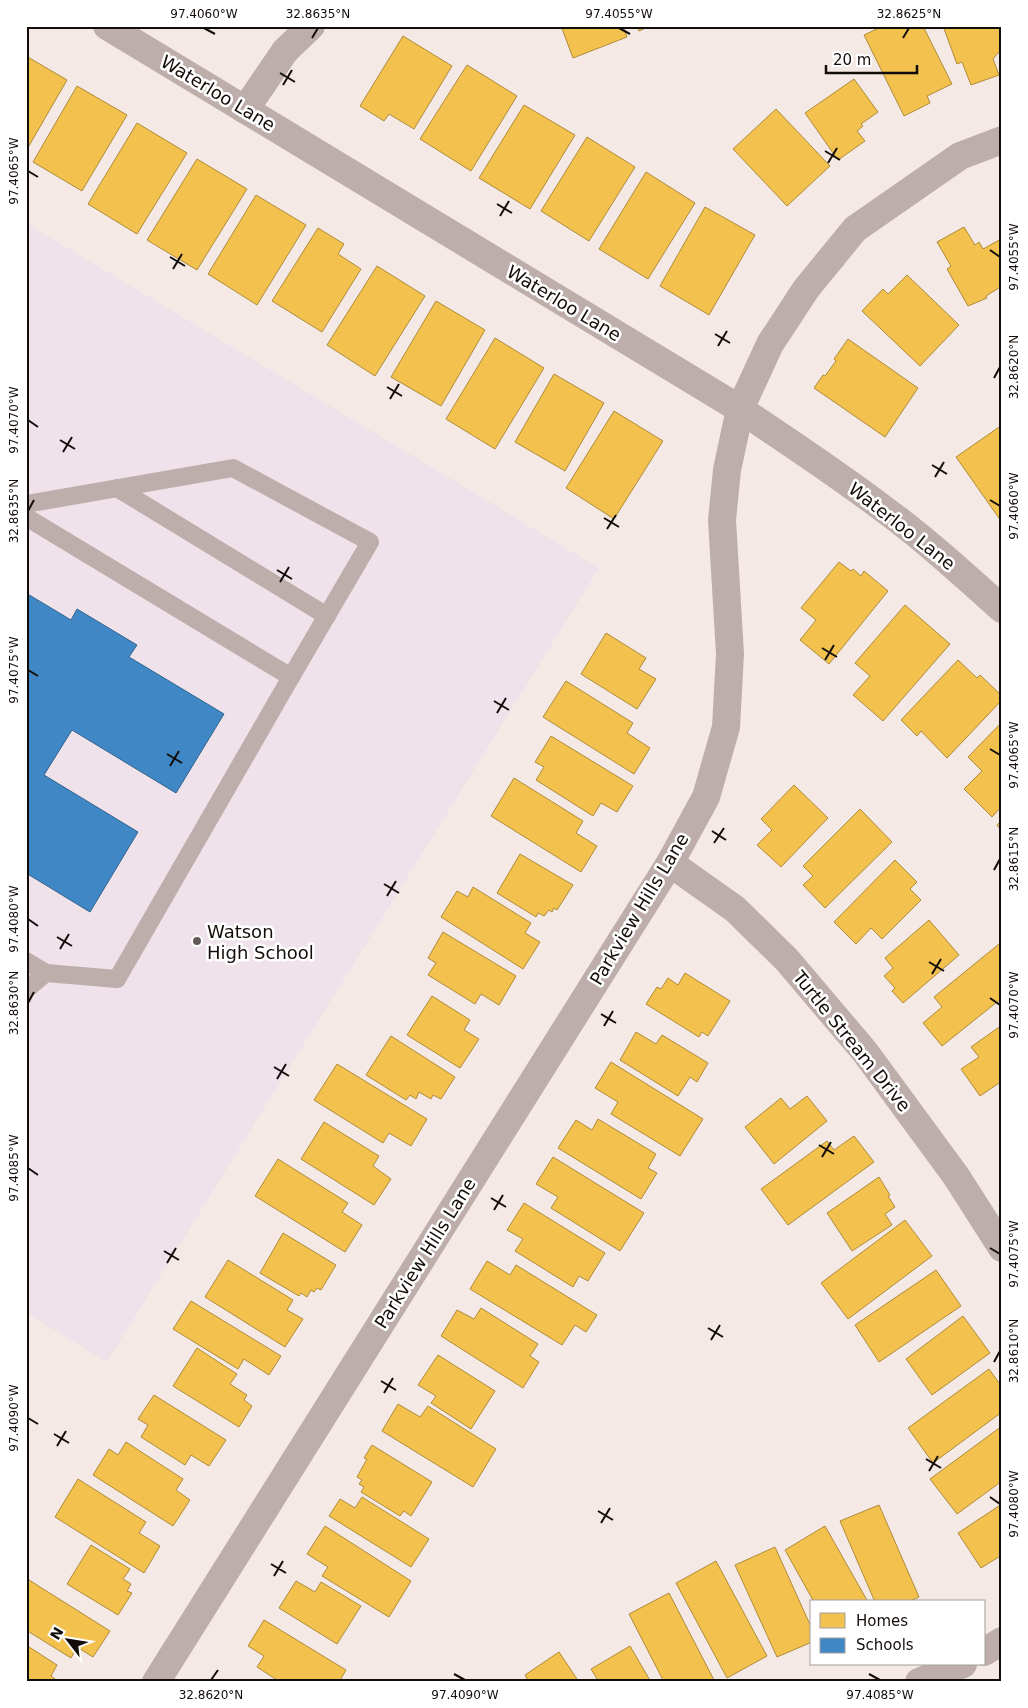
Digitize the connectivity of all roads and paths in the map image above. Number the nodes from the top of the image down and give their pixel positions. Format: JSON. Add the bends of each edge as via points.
{"nodes":[{"id":1,"x":107,"y":26,"type":"edge"},
{"id":2,"x":310,"y":26,"type":"edge"},
{"id":3,"x":245,"y":110,"type":"junction"},
{"id":4,"x":1002,"y":140,"type":"edge"},
{"id":5,"x":740,"y":409,"type":"junction"},
{"id":6,"x":118,"y":488,"type":"junction"},
{"id":7,"x":26,"y":504,"type":"edge"},
{"id":8,"x":26,"y":517,"type":"edge"},
{"id":9,"x":1002,"y":608,"type":"edge"},
{"id":10,"x":326,"y":616,"type":"junction"},
{"id":11,"x":291,"y":677,"type":"junction"},
{"id":12,"x":670,"y":862,"type":"junction"},
{"id":13,"x":26,"y":961,"type":"edge"},
{"id":14,"x":46,"y":973,"type":"junction"},
{"id":15,"x":26,"y":990,"type":"edge"},
{"id":16,"x":1002,"y":1248,"type":"edge"},
{"id":17,"x":1002,"y":1642,"type":"edge"},
{"id":18,"x":986,"y":1651,"type":"edge"},
{"id":19,"x":958,"y":1666,"type":"edge"},
{"id":20,"x":972,"y":1666,"type":"edge"},
{"id":21,"x":156,"y":1682,"type":"edge"},
{"id":22,"x":919,"y":1682,"type":"edge"},
{"id":23,"x":978,"y":1682,"type":"edge"}],
"edges":[{"from":1,"to":3,"type":"street","name":"Waterloo Lane"},
{"from":2,"to":3,"type":"street","via":[[285,51]]},
{"from":3,"to":5,"type":"street","name":"Waterloo Lane"},
{"from":4,"to":5,"type":"street","name":"Parkview Hills Lane","via":[[960,156],[855,229],[806,289],[770,344]]},
{"from":5,"to":9,"type":"street","name":"Waterloo Lane","via":[[886,510]]},
{"from":5,"to":12,"type":"street","name":"Parkview Hills Lane","via":[[727,470],[722,520],[730,654],[726,727],[706,797]]},
{"from":6,"to":7,"type":"lane"},
{"from":6,"to":10,"type":"lane"},
{"from":6,"to":10,"type":"lane","via":[[233,468],[370,542]]},
{"from":8,"to":11,"type":"lane"},
{"from":10,"to":11,"type":"lane"},
{"from":11,"to":14,"type":"lane","via":[[118,979]]},
{"from":12,"to":16,"type":"street","name":"Turtle Stream Drive","via":[[735,909],[787,960],[864,1052],[956,1176]]},
{"from":12,"to":21,"type":"street","name":"Parkview Hills Lane"},
{"from":13,"to":14,"type":"lane"},
{"from":14,"to":15,"type":"lane"},
{"from":17,"to":18,"type":"street"},
{"from":19,"to":22,"type":"street"},
{"from":20,"to":23,"type":"street"}]}
